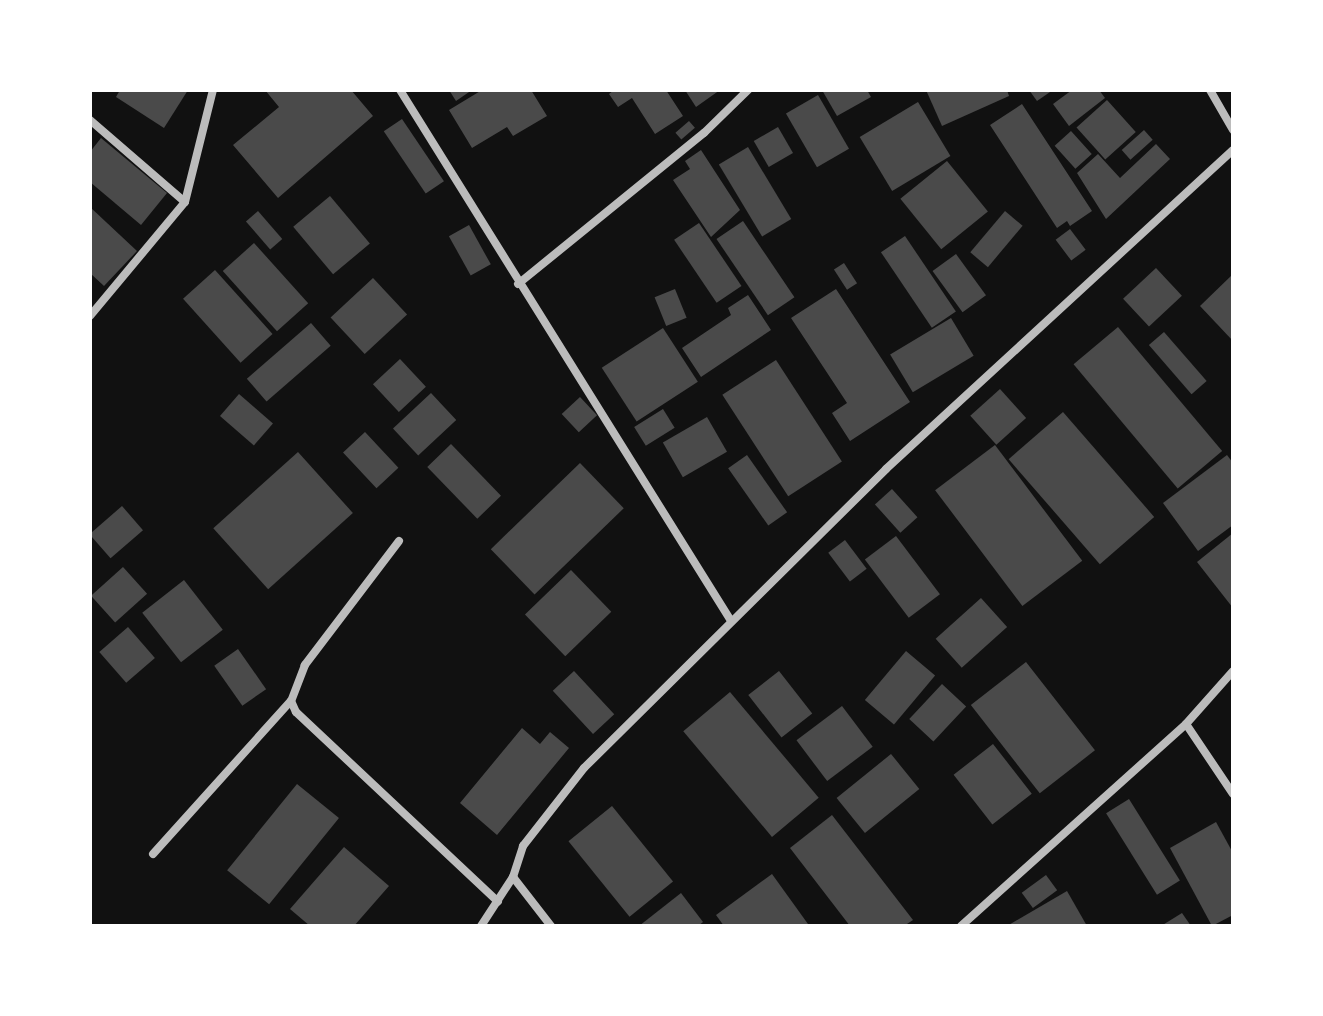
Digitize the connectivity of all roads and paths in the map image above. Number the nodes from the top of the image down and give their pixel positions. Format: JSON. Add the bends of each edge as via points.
{"nodes":[{"id":1,"x":213,"y":90,"type":"edge"},
{"id":2,"x":400,"y":90,"type":"edge"},
{"id":3,"x":748,"y":90,"type":"edge"},
{"id":4,"x":1210,"y":90,"type":"edge"},
{"id":5,"x":90,"y":120,"type":"edge"},
{"id":6,"x":1233,"y":130,"type":"edge"},
{"id":7,"x":1233,"y":150,"type":"edge"},
{"id":8,"x":185,"y":202,"type":"junction"},
{"id":9,"x":518,"y":284,"type":"junction"},
{"id":10,"x":90,"y":316,"type":"edge"},
{"id":11,"x":399,"y":541,"type":"dead end"},
{"id":12,"x":731,"y":621,"type":"junction"},
{"id":13,"x":1233,"y":671,"type":"edge"},
{"id":14,"x":291,"y":701,"type":"junction"},
{"id":15,"x":1186,"y":724,"type":"junction"},
{"id":16,"x":1233,"y":794,"type":"edge"},
{"id":17,"x":153,"y":854,"type":"dead end"},
{"id":18,"x":513,"y":877,"type":"junction"},
{"id":19,"x":498,"y":902,"type":"junction"},
{"id":20,"x":481,"y":926,"type":"edge"},
{"id":21,"x":551,"y":926,"type":"edge"},
{"id":22,"x":961,"y":926,"type":"edge"}],
"edges":[{"from":1,"to":8,"type":"street"},
{"from":2,"to":9,"type":"street"},
{"from":3,"to":9,"type":"street","via":[[704,133]]},
{"from":4,"to":6,"type":"street"},
{"from":5,"to":8,"type":"street"},
{"from":7,"to":12,"type":"street","via":[[886,469]]},
{"from":8,"to":10,"type":"street"},
{"from":9,"to":12,"type":"street"},
{"from":11,"to":14,"type":"street","via":[[305,665]]},
{"from":12,"to":18,"type":"street","via":[[562,793],[523,846]]},
{"from":13,"to":15,"type":"street"},
{"from":14,"to":17,"type":"street"},
{"from":14,"to":19,"type":"street","via":[[296,712]]},
{"from":15,"to":16,"type":"street"},
{"from":15,"to":22,"type":"street"},
{"from":18,"to":19,"type":"street"},
{"from":18,"to":21,"type":"street"},
{"from":19,"to":20,"type":"street"}]}
